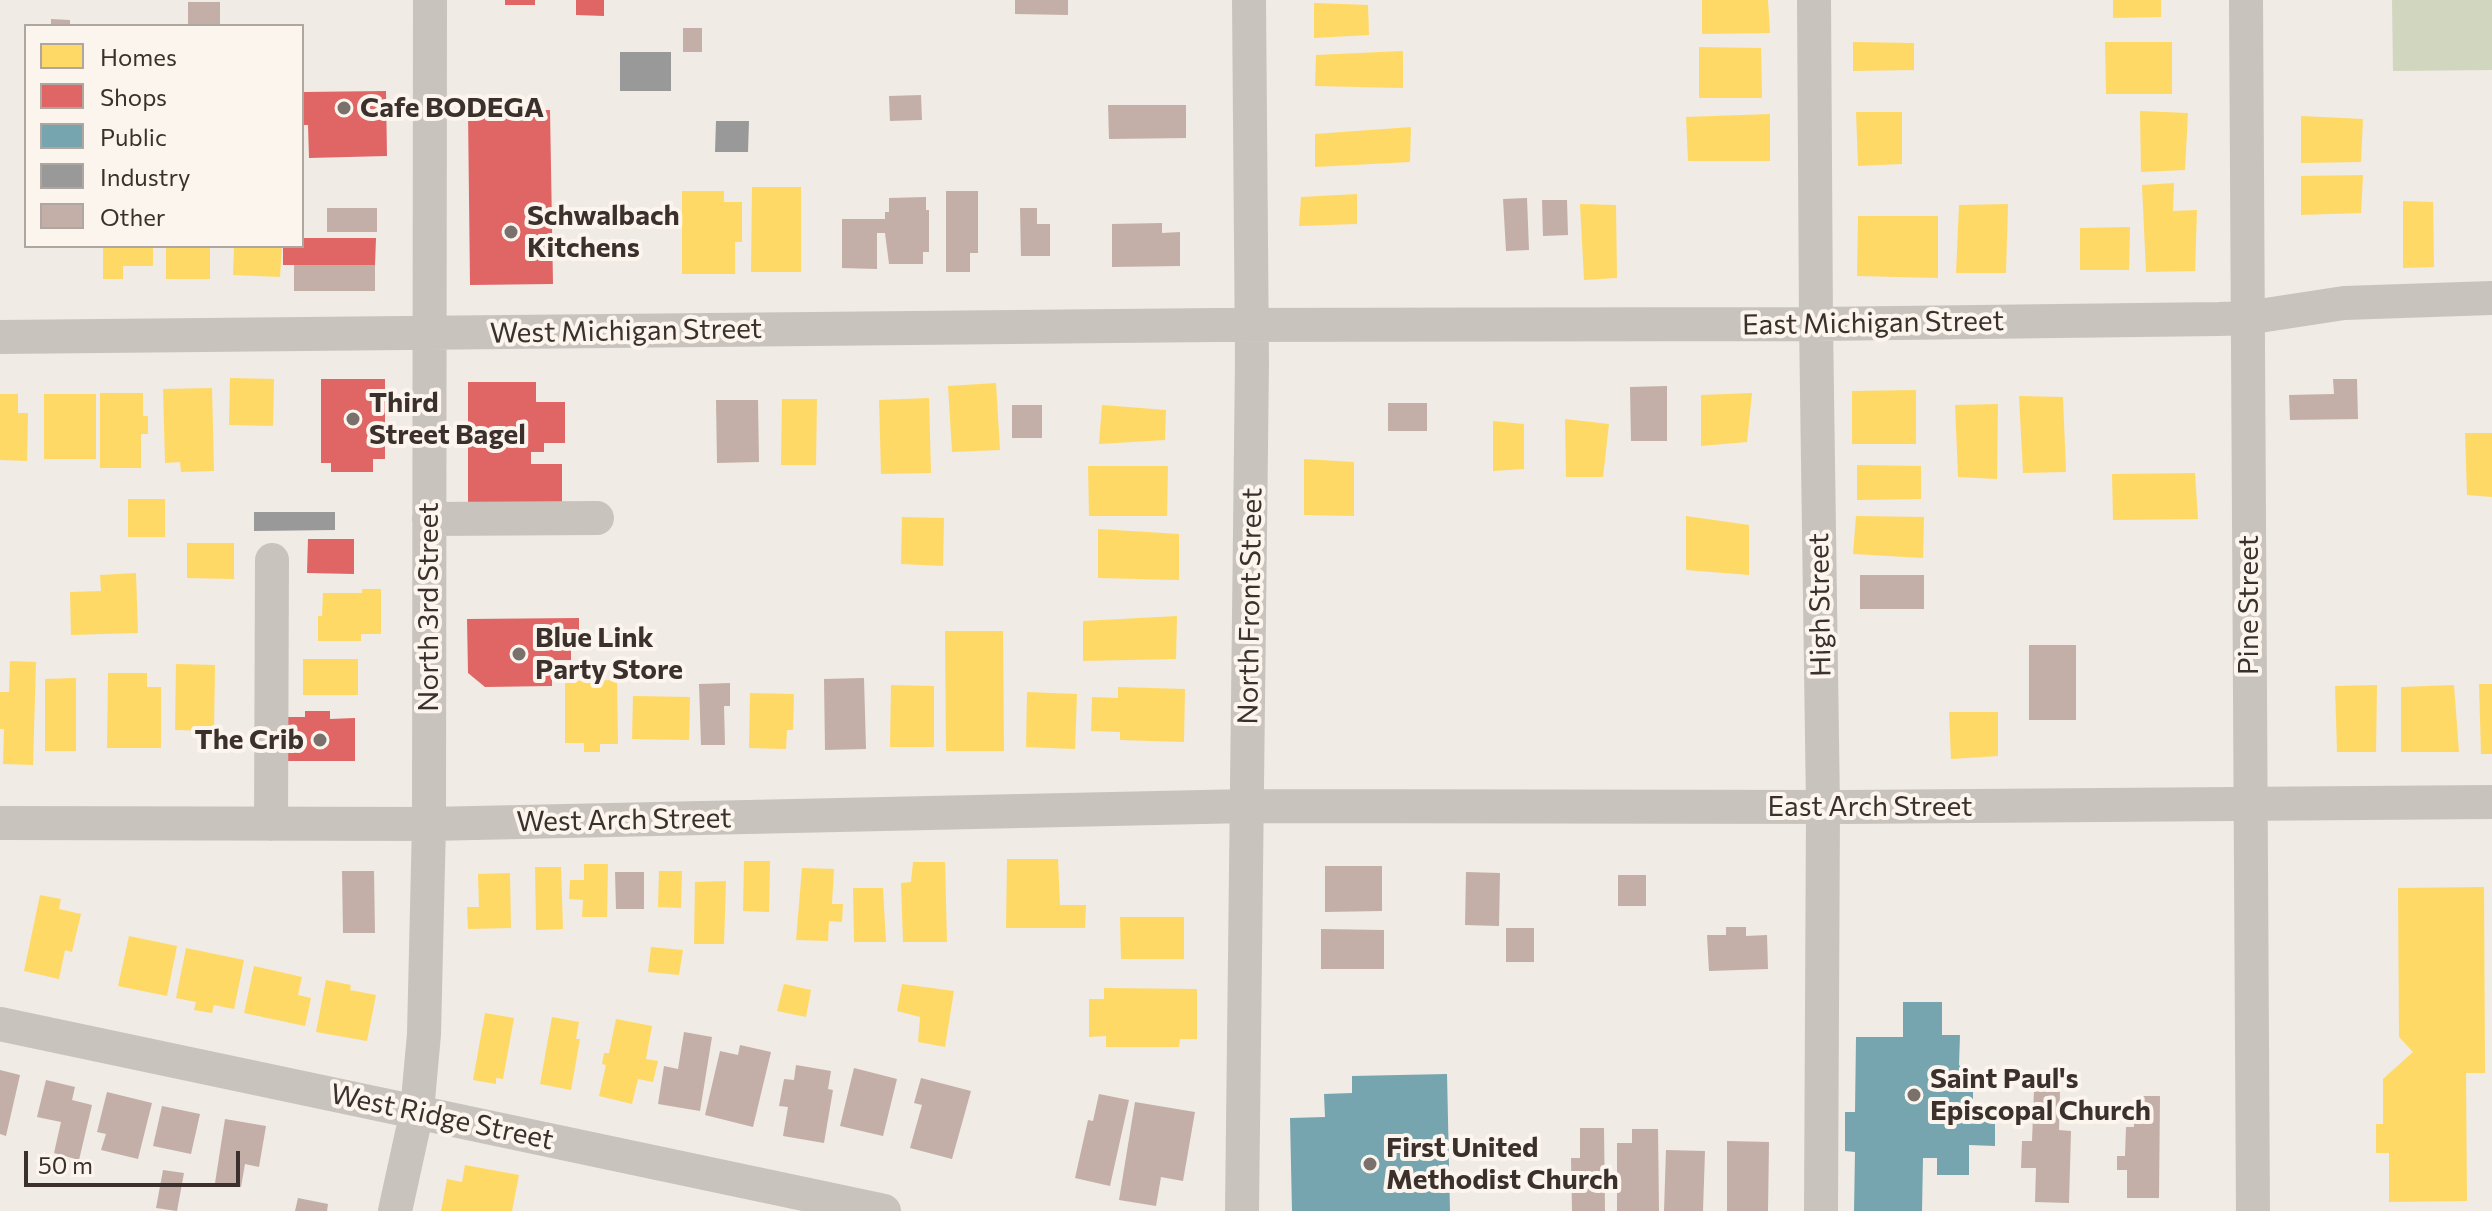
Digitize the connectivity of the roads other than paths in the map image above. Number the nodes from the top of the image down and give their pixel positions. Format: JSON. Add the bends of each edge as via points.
{"nodes":[{"id":1,"x":430,"y":0,"type":"edge"},
{"id":2,"x":1249,"y":0,"type":"edge"},
{"id":3,"x":1814,"y":0,"type":"edge"},
{"id":4,"x":2246,"y":0,"type":"edge"},
{"id":5,"x":2492,"y":298,"type":"edge"},
{"id":6,"x":2246,"y":318,"type":"junction"},
{"id":7,"x":1816,"y":324,"type":"junction"},
{"id":8,"x":1252,"y":325,"type":"junction"},
{"id":9,"x":428,"y":333,"type":"junction"},
{"id":10,"x":0,"y":337,"type":"edge"},
{"id":11,"x":597,"y":518,"type":"dead end"},
{"id":12,"x":429,"y":519,"type":"junction"},
{"id":13,"x":272,"y":560,"type":"dead end"},
{"id":14,"x":2492,"y":802,"type":"edge"},
{"id":15,"x":2250,"y":804,"type":"junction"},
{"id":16,"x":1248,"y":806,"type":"junction"},
{"id":17,"x":1823,"y":807,"type":"junction"},
{"id":18,"x":0,"y":823,"type":"edge"},
{"id":19,"x":271,"y":824,"type":"junction"},
{"id":20,"x":429,"y":824,"type":"junction"},
{"id":21,"x":0,"y":1024,"type":"edge"},
{"id":22,"x":417,"y":1111,"type":"junction"},
{"id":23,"x":395,"y":1211,"type":"edge"},
{"id":24,"x":884,"y":1211,"type":"edge"},
{"id":25,"x":1242,"y":1211,"type":"edge"},
{"id":26,"x":1821,"y":1211,"type":"edge"},
{"id":27,"x":2253,"y":1211,"type":"edge"}],
"edges":[{"from":1,"to":9,"type":"street","name":"North 3rd Street"},
{"from":2,"to":8,"type":"street","name":"North Front Street"},
{"from":3,"to":7,"type":"street","name":"High Street"},
{"from":4,"to":6,"type":"street","name":"Pine Street"},
{"from":5,"to":6,"type":"street","name":"East Michigan Street","via":[[2344,303]]},
{"from":6,"to":7,"type":"street","name":"East Michigan Street"},
{"from":6,"to":15,"type":"street","name":"Pine Street"},
{"from":7,"to":8,"type":"street","name":"East Michigan Street"},
{"from":7,"to":17,"type":"street","name":"High Street"},
{"from":8,"to":9,"type":"street","name":"West Michigan Street"},
{"from":8,"to":16,"type":"street","name":"North Front Street"},
{"from":9,"to":10,"type":"street","name":"West Michigan Street"},
{"from":9,"to":12,"type":"street","name":"North 3rd Street"},
{"from":11,"to":12,"type":"street"},
{"from":12,"to":20,"type":"street","name":"North 3rd Street"},
{"from":13,"to":19,"type":"street"},
{"from":14,"to":15,"type":"street","name":"East Arch Street"},
{"from":15,"to":17,"type":"street","name":"East Arch Street"},
{"from":15,"to":27,"type":"street","name":"Pine Street"},
{"from":16,"to":17,"type":"street","name":"East Arch Street"},
{"from":16,"to":20,"type":"street","name":"West Arch Street"},
{"from":16,"to":25,"type":"street","name":"North Front Street"},
{"from":17,"to":26,"type":"street","name":"High Street"},
{"from":18,"to":19,"type":"street","name":"West Arch Street"},
{"from":19,"to":20,"type":"street","name":"West Arch Street"},
{"from":20,"to":22,"type":"street","name":"North 3rd Street"},
{"from":21,"to":22,"type":"street","name":"West Ridge Street"},
{"from":22,"to":23,"type":"street","name":"North 3rd Street"},
{"from":22,"to":24,"type":"street","name":"West Ridge Street"}]}
